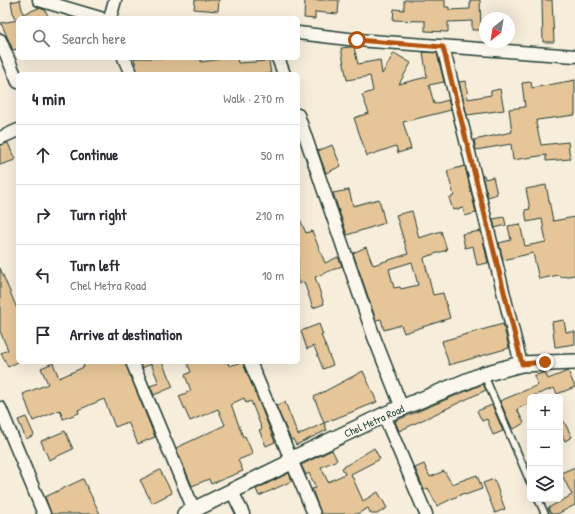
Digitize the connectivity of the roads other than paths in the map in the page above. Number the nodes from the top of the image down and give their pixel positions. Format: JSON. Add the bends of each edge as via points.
{"nodes":[{"id":1,"x":39,"y":0,"type":"edge"},
{"id":2,"x":114,"y":0,"type":"edge"},
{"id":3,"x":93,"y":16,"type":"edge"},
{"id":4,"x":110,"y":16,"type":"edge"},
{"id":5,"x":300,"y":33,"type":"edge"},
{"id":6,"x":0,"y":40,"type":"edge"},
{"id":7,"x":443,"y":47,"type":"junction"},
{"id":8,"x":575,"y":56,"type":"edge"},
{"id":9,"x":125,"y":60,"type":"edge"},
{"id":10,"x":279,"y":60,"type":"edge"},
{"id":11,"x":130,"y":72,"type":"edge"},
{"id":12,"x":283,"y":72,"type":"edge"},
{"id":13,"x":16,"y":77,"type":"edge"},
{"id":14,"x":300,"y":121,"type":"edge"},
{"id":15,"x":16,"y":131,"type":"edge"},
{"id":16,"x":0,"y":138,"type":"edge"},
{"id":17,"x":575,"y":362,"type":"edge"},
{"id":18,"x":133,"y":364,"type":"edge"},
{"id":19,"x":251,"y":364,"type":"edge"},
{"id":20,"x":522,"y":364,"type":"junction"},
{"id":21,"x":484,"y":374,"type":"junction"},
{"id":22,"x":0,"y":408,"type":"edge"},
{"id":23,"x":402,"y":408,"type":"junction"},
{"id":24,"x":384,"y":415,"type":"junction"},
{"id":25,"x":290,"y":460,"type":"junction"},
{"id":26,"x":527,"y":475,"type":"edge"},
{"id":27,"x":232,"y":491,"type":"junction"},
{"id":28,"x":539,"y":502,"type":"edge"},
{"id":29,"x":190,"y":512,"type":"edge"},
{"id":30,"x":44,"y":514,"type":"edge"},
{"id":31,"x":243,"y":514,"type":"edge"},
{"id":32,"x":314,"y":514,"type":"edge"},
{"id":33,"x":426,"y":514,"type":"edge"},
{"id":34,"x":545,"y":514,"type":"edge"}],
"edges":[{"from":1,"to":3,"type":"street"},
{"from":2,"to":4,"type":"street"},
{"from":5,"to":7,"type":"street"},
{"from":6,"to":13,"type":"street"},
{"from":7,"to":8,"type":"street"},
{"from":7,"to":20,"type":"street"},
{"from":9,"to":11,"type":"street"},
{"from":10,"to":12,"type":"street"},
{"from":14,"to":23,"type":"street","via":[[374,337]]},
{"from":15,"to":16,"type":"street"},
{"from":17,"to":20,"type":"street","name":"Chel Metra Road"},
{"from":18,"to":29,"type":"street"},
{"from":19,"to":25,"type":"street"},
{"from":20,"to":21,"type":"street","name":"Chel Metra Road"},
{"from":21,"to":23,"type":"street","name":"Chel Metra Road"},
{"from":21,"to":26,"type":"lane"},
{"from":22,"to":30,"type":"street"},
{"from":23,"to":24,"type":"street","name":"Chel Metra Road"},
{"from":24,"to":25,"type":"street","name":"Chel Metra Road"},
{"from":24,"to":33,"type":"street"},
{"from":25,"to":27,"type":"street","name":"Chel Metra Road","via":[[287,464]]},
{"from":25,"to":32,"type":"street"},
{"from":27,"to":29,"type":"street","name":"Chel Metra Road"},
{"from":27,"to":31,"type":"street"},
{"from":28,"to":34,"type":"lane"}]}
